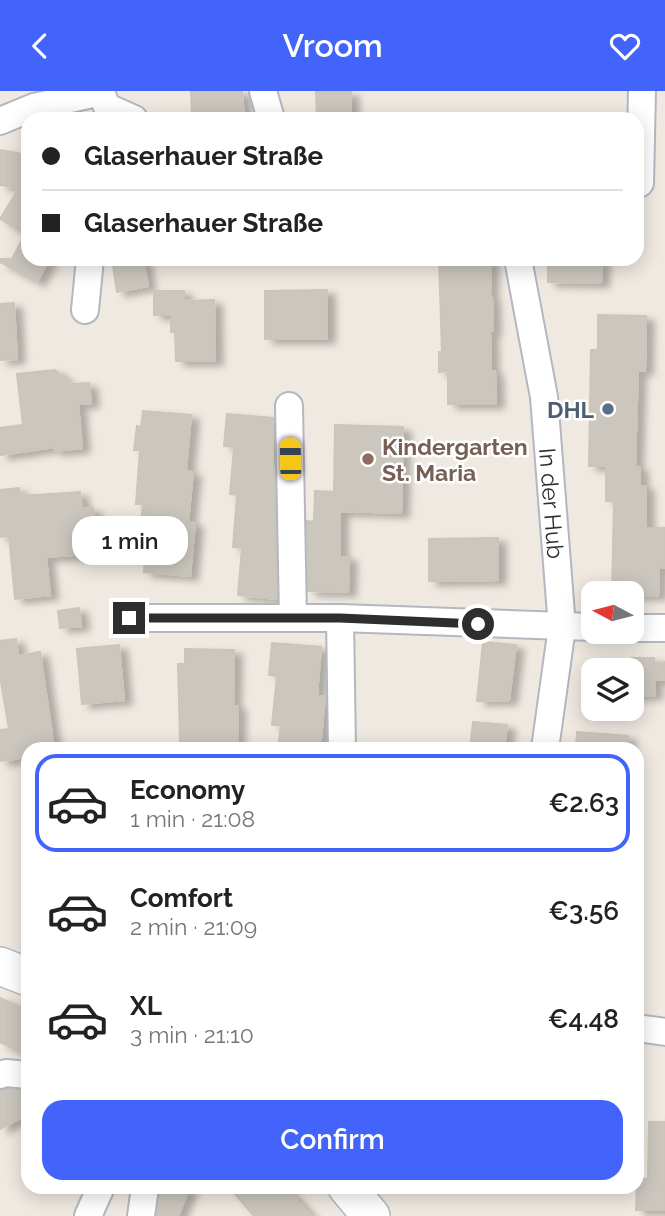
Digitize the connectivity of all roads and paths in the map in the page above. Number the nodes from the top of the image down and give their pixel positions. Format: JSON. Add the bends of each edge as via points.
{"nodes":[{"id":1,"x":263,"y":91,"type":"edge"},
{"id":2,"x":642,"y":91,"type":"edge"},
{"id":3,"x":104,"y":102,"type":"edge"},
{"id":4,"x":21,"y":112,"type":"edge"},
{"id":5,"x":22,"y":112,"type":"edge"},
{"id":6,"x":122,"y":112,"type":"edge"},
{"id":7,"x":269,"y":112,"type":"edge"},
{"id":8,"x":643,"y":112,"type":"edge"},
{"id":9,"x":0,"y":121,"type":"edge"},
{"id":10,"x":644,"y":128,"type":"edge"},
{"id":11,"x":647,"y":183,"type":"edge"},
{"id":12,"x":89,"y":266,"type":"edge"},
{"id":13,"x":519,"y":266,"type":"edge"},
{"id":14,"x":85,"y":310,"type":"dead end"},
{"id":15,"x":289,"y":406,"type":"dead end"},
{"id":16,"x":129,"y":618,"type":"dead end"},
{"id":17,"x":293,"y":618,"type":"junction"},
{"id":18,"x":340,"y":618,"type":"junction"},
{"id":19,"x":562,"y":627,"type":"junction"},
{"id":20,"x":581,"y":627,"type":"edge"},
{"id":21,"x":644,"y":628,"type":"edge"},
{"id":22,"x":665,"y":628,"type":"edge"},
{"id":23,"x":342,"y":742,"type":"edge"},
{"id":24,"x":546,"y":742,"type":"edge"},
{"id":25,"x":0,"y":965,"type":"edge"},
{"id":26,"x":21,"y":974,"type":"edge"},
{"id":27,"x":644,"y":1029,"type":"edge"},
{"id":28,"x":665,"y":1032,"type":"edge"},
{"id":29,"x":21,"y":1074,"type":"edge"},
{"id":30,"x":0,"y":1075,"type":"edge"},
{"id":31,"x":98,"y":1194,"type":"edge"},
{"id":32,"x":144,"y":1194,"type":"edge"},
{"id":33,"x":353,"y":1194,"type":"edge"},
{"id":34,"x":88,"y":1216,"type":"edge"},
{"id":35,"x":141,"y":1216,"type":"edge"},
{"id":36,"x":371,"y":1216,"type":"edge"}],
"edges":[{"from":1,"to":7,"type":"street"},
{"from":2,"to":8,"type":"street"},
{"from":3,"to":5,"type":"street"},
{"from":3,"to":6,"type":"street"},
{"from":4,"to":9,"type":"street"},
{"from":10,"to":11,"type":"street"},
{"from":12,"to":14,"type":"street"},
{"from":13,"to":19,"type":"street","name":"In der Hub","via":[[544,397]]},
{"from":15,"to":17,"type":"street"},
{"from":16,"to":17,"type":"street"},
{"from":17,"to":18,"type":"street"},
{"from":18,"to":19,"type":"street"},
{"from":18,"to":23,"type":"street"},
{"from":19,"to":20,"type":"street"},
{"from":19,"to":24,"type":"street","name":"In der Hub"},
{"from":21,"to":22,"type":"street"},
{"from":25,"to":26,"type":"main road"},
{"from":27,"to":28,"type":"street"},
{"from":29,"to":30,"type":"street"},
{"from":31,"to":34,"type":"street"},
{"from":32,"to":35,"type":"street"},
{"from":33,"to":36,"type":"main road"}]}
